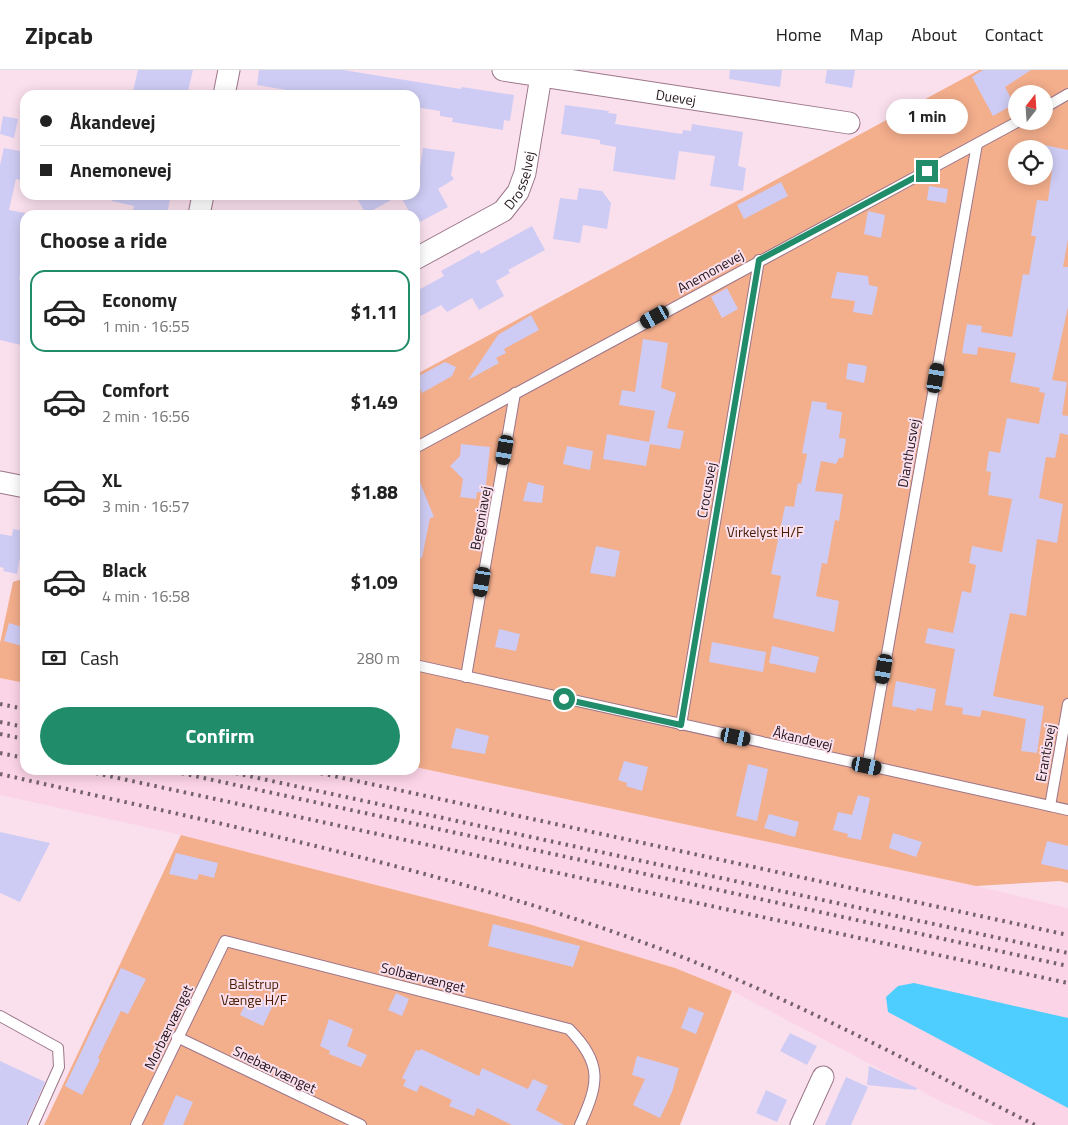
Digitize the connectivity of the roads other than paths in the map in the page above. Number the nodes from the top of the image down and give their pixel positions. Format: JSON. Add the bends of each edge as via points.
{"nodes":[{"id":1,"x":228,"y":70,"type":"edge"},
{"id":2,"x":503,"y":70,"type":"edge"},
{"id":3,"x":541,"y":76,"type":"junction"},
{"id":4,"x":225,"y":90,"type":"edge"},
{"id":5,"x":1068,"y":94,"type":"edge"},
{"id":6,"x":1053,"y":103,"type":"edge"},
{"id":7,"x":849,"y":123,"type":"dead end"},
{"id":8,"x":1008,"y":127,"type":"edge"},
{"id":9,"x":977,"y":144,"type":"junction"},
{"id":10,"x":420,"y":256,"type":"edge"},
{"id":11,"x":759,"y":260,"type":"junction"},
{"id":12,"x":515,"y":393,"type":"junction"},
{"id":13,"x":420,"y":445,"type":"edge"},
{"id":14,"x":0,"y":482,"type":"edge"},
{"id":15,"x":20,"y":486,"type":"edge"},
{"id":16,"x":420,"y":666,"type":"edge"},
{"id":17,"x":466,"y":677,"type":"junction"},
{"id":18,"x":1068,"y":704,"type":"edge"},
{"id":19,"x":681,"y":725,"type":"junction"},
{"id":20,"x":867,"y":766,"type":"junction"},
{"id":21,"x":1050,"y":806,"type":"junction"},
{"id":22,"x":1068,"y":810,"type":"edge"},
{"id":23,"x":225,"y":941,"type":"joint"},
{"id":24,"x":0,"y":1016,"type":"edge"},
{"id":25,"x":177,"y":1037,"type":"junction"},
{"id":26,"x":823,"y":1078,"type":"dead end"},
{"id":27,"x":32,"y":1125,"type":"edge"},
{"id":28,"x":136,"y":1125,"type":"edge"},
{"id":29,"x":361,"y":1125,"type":"edge"},
{"id":30,"x":580,"y":1125,"type":"edge"},
{"id":31,"x":801,"y":1125,"type":"edge"}],
"edges":[{"from":1,"to":4,"type":"street"},
{"from":2,"to":3,"type":"street","name":"Duevej"},
{"from":3,"to":7,"type":"street","name":"Duevej"},
{"from":3,"to":10,"type":"street","name":"Drosselvej","via":[[525,173],[518,192],[503,211]]},
{"from":5,"to":6,"type":"lane"},
{"from":8,"to":9,"type":"lane","name":"Anemonevej"},
{"from":9,"to":11,"type":"lane","name":"Anemonevej"},
{"from":9,"to":20,"type":"lane","name":"Dianthusvej"},
{"from":11,"to":12,"type":"lane","name":"Anemonevej"},
{"from":11,"to":19,"type":"lane","name":"Crocusvej"},
{"from":12,"to":13,"type":"lane","name":"Anemonevej"},
{"from":12,"to":17,"type":"lane","name":"Begoniavej"},
{"from":14,"to":15,"type":"street"},
{"from":16,"to":17,"type":"lane","name":"Åkandevej"},
{"from":17,"to":19,"type":"lane","name":"Åkandevej"},
{"from":18,"to":21,"type":"lane","name":"Erantisvej"},
{"from":19,"to":20,"type":"lane","name":"Åkandevej"},
{"from":20,"to":21,"type":"lane","name":"Åkandevej"},
{"from":21,"to":22,"type":"lane","name":"Åkandevej"},
{"from":23,"to":25,"type":"lane","name":"Morbærvænget"},
{"from":23,"to":30,"type":"lane","name":"Solbærvænget","via":[[569,1029],[584,1044],[594,1066],[594,1094]]},
{"from":24,"to":27,"type":"lane","via":[[58,1048],[59,1067]]},
{"from":25,"to":28,"type":"lane","name":"Morbærvænget"},
{"from":25,"to":29,"type":"lane","name":"Snebærvænget"},
{"from":26,"to":31,"type":"street"}]}
